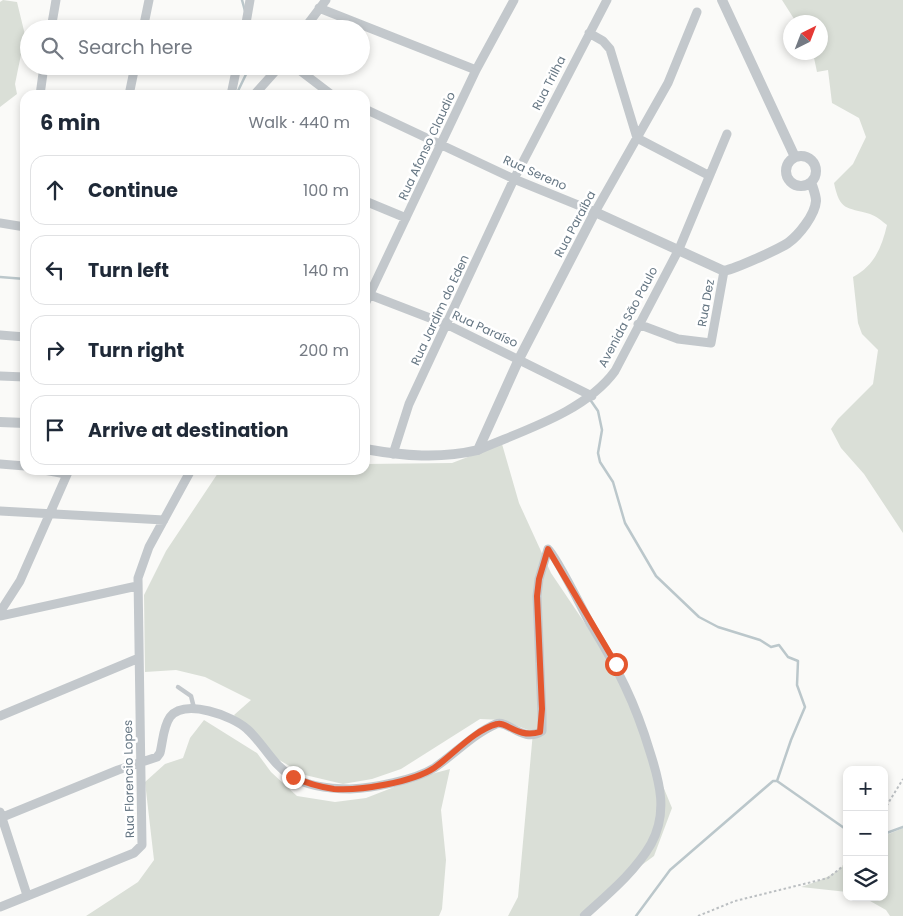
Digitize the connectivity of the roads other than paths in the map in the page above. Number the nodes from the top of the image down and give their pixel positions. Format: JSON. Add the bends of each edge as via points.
{"nodes":[{"id":1,"x":56,"y":0,"type":"edge"},
{"id":2,"x":149,"y":0,"type":"edge"},
{"id":3,"x":326,"y":0,"type":"edge"},
{"id":4,"x":514,"y":0,"type":"edge"},
{"id":5,"x":607,"y":0,"type":"edge"},
{"id":6,"x":722,"y":0,"type":"edge"},
{"id":7,"x":248,"y":3,"type":"edge"},
{"id":8,"x":320,"y":8,"type":"junction"},
{"id":9,"x":697,"y":12,"type":"dead end"},
{"id":10,"x":53,"y":20,"type":"edge"},
{"id":11,"x":145,"y":20,"type":"edge"},
{"id":12,"x":245,"y":20,"type":"edge"},
{"id":13,"x":311,"y":20,"type":"edge"},
{"id":14,"x":350,"y":20,"type":"edge"},
{"id":15,"x":370,"y":28,"type":"edge"},
{"id":16,"x":589,"y":33,"type":"junction"},
{"id":17,"x":476,"y":70,"type":"junction"},
{"id":18,"x":43,"y":75,"type":"edge"},
{"id":19,"x":133,"y":75,"type":"edge"},
{"id":20,"x":235,"y":75,"type":"edge"},
{"id":21,"x":272,"y":75,"type":"edge"},
{"id":22,"x":306,"y":75,"type":"edge"},
{"id":23,"x":41,"y":90,"type":"edge"},
{"id":24,"x":130,"y":90,"type":"edge"},
{"id":25,"x":232,"y":90,"type":"edge"},
{"id":26,"x":258,"y":90,"type":"edge"},
{"id":27,"x":325,"y":90,"type":"edge"},
{"id":28,"x":370,"y":111,"type":"edge"},
{"id":29,"x":727,"y":134,"type":"dead end"},
{"id":30,"x":636,"y":138,"type":"junction"},
{"id":31,"x":442,"y":144,"type":"junction"},
{"id":32,"x":795,"y":157,"type":"junction"},
{"id":33,"x":708,"y":175,"type":"junction"},
{"id":34,"x":514,"y":179,"type":"junction"},
{"id":35,"x":811,"y":182,"type":"junction"},
{"id":36,"x":370,"y":203,"type":"edge"},
{"id":37,"x":595,"y":212,"type":"junction"},
{"id":38,"x":406,"y":218,"type":"junction"},
{"id":39,"x":0,"y":224,"type":"edge"},
{"id":40,"x":20,"y":226,"type":"edge"},
{"id":41,"x":679,"y":249,"type":"junction"},
{"id":42,"x":724,"y":271,"type":"junction"},
{"id":43,"x":370,"y":288,"type":"edge"},
{"id":44,"x":370,"y":295,"type":"edge"},
{"id":45,"x":638,"y":324,"type":"junction"},
{"id":46,"x":448,"y":325,"type":"junction"},
{"id":47,"x":0,"y":335,"type":"edge"},
{"id":48,"x":20,"y":337,"type":"edge"},
{"id":49,"x":519,"y":359,"type":"junction"},
{"id":50,"x":0,"y":376,"type":"edge"},
{"id":51,"x":20,"y":377,"type":"edge"},
{"id":52,"x":592,"y":396,"type":"junction"},
{"id":53,"x":0,"y":422,"type":"edge"},
{"id":54,"x":20,"y":423,"type":"edge"},
{"id":55,"x":370,"y":450,"type":"edge"},
{"id":56,"x":478,"y":450,"type":"junction"},
{"id":57,"x":393,"y":454,"type":"junction"},
{"id":58,"x":0,"y":464,"type":"edge"},
{"id":59,"x":20,"y":466,"type":"edge"},
{"id":60,"x":66,"y":475,"type":"edge"},
{"id":61,"x":188,"y":475,"type":"edge"},
{"id":62,"x":0,"y":511,"type":"edge"},
{"id":63,"x":48,"y":514,"type":"junction"},
{"id":64,"x":164,"y":520,"type":"junction"},
{"id":65,"x":137,"y":586,"type":"junction"},
{"id":66,"x":0,"y":614,"type":"edge"},
{"id":67,"x":138,"y":658,"type":"junction"},
{"id":68,"x":178,"y":687,"type":"dead end"},
{"id":69,"x":194,"y":708,"type":"junction"},
{"id":70,"x":0,"y":716,"type":"edge"},
{"id":71,"x":142,"y":761,"type":"junction"},
{"id":72,"x":1,"y":816,"type":"edge"},
{"id":73,"x":27,"y":895,"type":"junction"},
{"id":74,"x":0,"y":907,"type":"edge"},
{"id":75,"x":584,"y":916,"type":"edge"}],
"edges":[{"from":1,"to":10,"type":"street"},
{"from":2,"to":11,"type":"street"},
{"from":3,"to":8,"type":"street"},
{"from":4,"to":17,"type":"street","name":"Rua Afonso Claudio"},
{"from":5,"to":16,"type":"street","name":"Rua Trilha"},
{"from":6,"to":32,"type":"street"},
{"from":7,"to":12,"type":"street"},
{"from":8,"to":13,"type":"street"},
{"from":8,"to":14,"type":"street"},
{"from":9,"to":30,"type":"street","name":"Rua Paraíba","via":[[668,83]]},
{"from":15,"to":17,"type":"street"},
{"from":16,"to":30,"type":"street","via":[[610,48]]},
{"from":16,"to":34,"type":"street","name":"Rua Trilha"},
{"from":17,"to":31,"type":"street","name":"Rua Afonso Claudio"},
{"from":18,"to":23,"type":"street"},
{"from":19,"to":24,"type":"street"},
{"from":20,"to":25,"type":"street"},
{"from":21,"to":26,"type":"street"},
{"from":22,"to":27,"type":"street"},
{"from":28,"to":31,"type":"street","name":"Rua Sereno"},
{"from":29,"to":33,"type":"street","name":"Avenida São Paulo"},
{"from":30,"to":33,"type":"street"},
{"from":30,"to":37,"type":"street","name":"Rua Paraíba"},
{"from":31,"to":34,"type":"street","name":"Rua Sereno"},
{"from":31,"to":38,"type":"street","name":"Rua Afonso Claudio"},
{"from":32,"to":35,"type":"street","via":[[803,156],[814,163],[816,175]]},
{"from":32,"to":35,"type":"street","via":[[786,166],[788,179],[798,186]]},
{"from":33,"to":41,"type":"street","name":"Avenida São Paulo"},
{"from":34,"to":37,"type":"street","name":"Rua Sereno"},
{"from":34,"to":46,"type":"street","name":"Rua Jardim do Eden"},
{"from":35,"to":42,"type":"street","name":"Rua Dez","via":[[816,201],[796,235],[787,243]]},
{"from":36,"to":38,"type":"street"},
{"from":37,"to":41,"type":"street","name":"Rua Sereno"},
{"from":37,"to":49,"type":"street","name":"Rua Paraíba"},
{"from":38,"to":43,"type":"street","name":"Rua Afonso Claudio"},
{"from":39,"to":40,"type":"street"},
{"from":41,"to":42,"type":"street","name":"Rua Sereno"},
{"from":41,"to":45,"type":"street","name":"Avenida São Paulo"},
{"from":42,"to":45,"type":"street","name":"Rua Dez","via":[[711,343],[678,339]]},
{"from":44,"to":46,"type":"street","name":"Rua Paraíso"},
{"from":45,"to":52,"type":"street","name":"Avenida São Paulo","via":[[615,371]]},
{"from":46,"to":49,"type":"street","name":"Rua Paraíso"},
{"from":46,"to":57,"type":"street","name":"Rua Jardim do Eden","via":[[410,404]]},
{"from":47,"to":48,"type":"street"},
{"from":49,"to":52,"type":"street","name":"Rua Paraíso"},
{"from":49,"to":56,"type":"street","name":"Rua Paraíba"},
{"from":50,"to":51,"type":"street"},
{"from":52,"to":56,"type":"street","name":"Avenida São Paulo"},
{"from":53,"to":54,"type":"street"},
{"from":55,"to":57,"type":"street","name":"Avenida São Paulo"},
{"from":56,"to":57,"type":"street","name":"Avenida São Paulo","via":[[426,456]]},
{"from":58,"to":59,"type":"street"},
{"from":60,"to":63,"type":"street"},
{"from":61,"to":64,"type":"street","name":"Rua Florencio Lopes"},
{"from":62,"to":63,"type":"street"},
{"from":63,"to":64,"type":"street"},
{"from":63,"to":66,"type":"street","via":[[20,581]]},
{"from":64,"to":65,"type":"street","name":"Rua Florencio Lopes","via":[[143,562]]},
{"from":65,"to":66,"type":"street"},
{"from":65,"to":67,"type":"street","name":"Rua Florencio Lopes"},
{"from":67,"to":70,"type":"street"},
{"from":67,"to":71,"type":"street","name":"Rua Florencio Lopes"},
{"from":68,"to":69,"type":"lane","via":[[191,696]]},
{"from":69,"to":71,"type":"street","via":[[172,714],[159,755]]},
{"from":69,"to":75,"type":"street","via":[[224,716],[246,728],[293,777],[333,788],[358,788],[416,776],[433,769],[496,724],[520,733],[539,733],[542,731],[542,715],[537,596],[546,550],[549,550],[616,664],[631,696],[661,787],[661,814],[652,843],[616,886]]},
{"from":71,"to":72,"type":"street"},
{"from":71,"to":73,"type":"street","name":"Rua Florencio Lopes","via":[[143,842],[139,850]]},
{"from":72,"to":73,"type":"street"},
{"from":73,"to":74,"type":"street","name":"Rua Florencio Lopes"}]}
